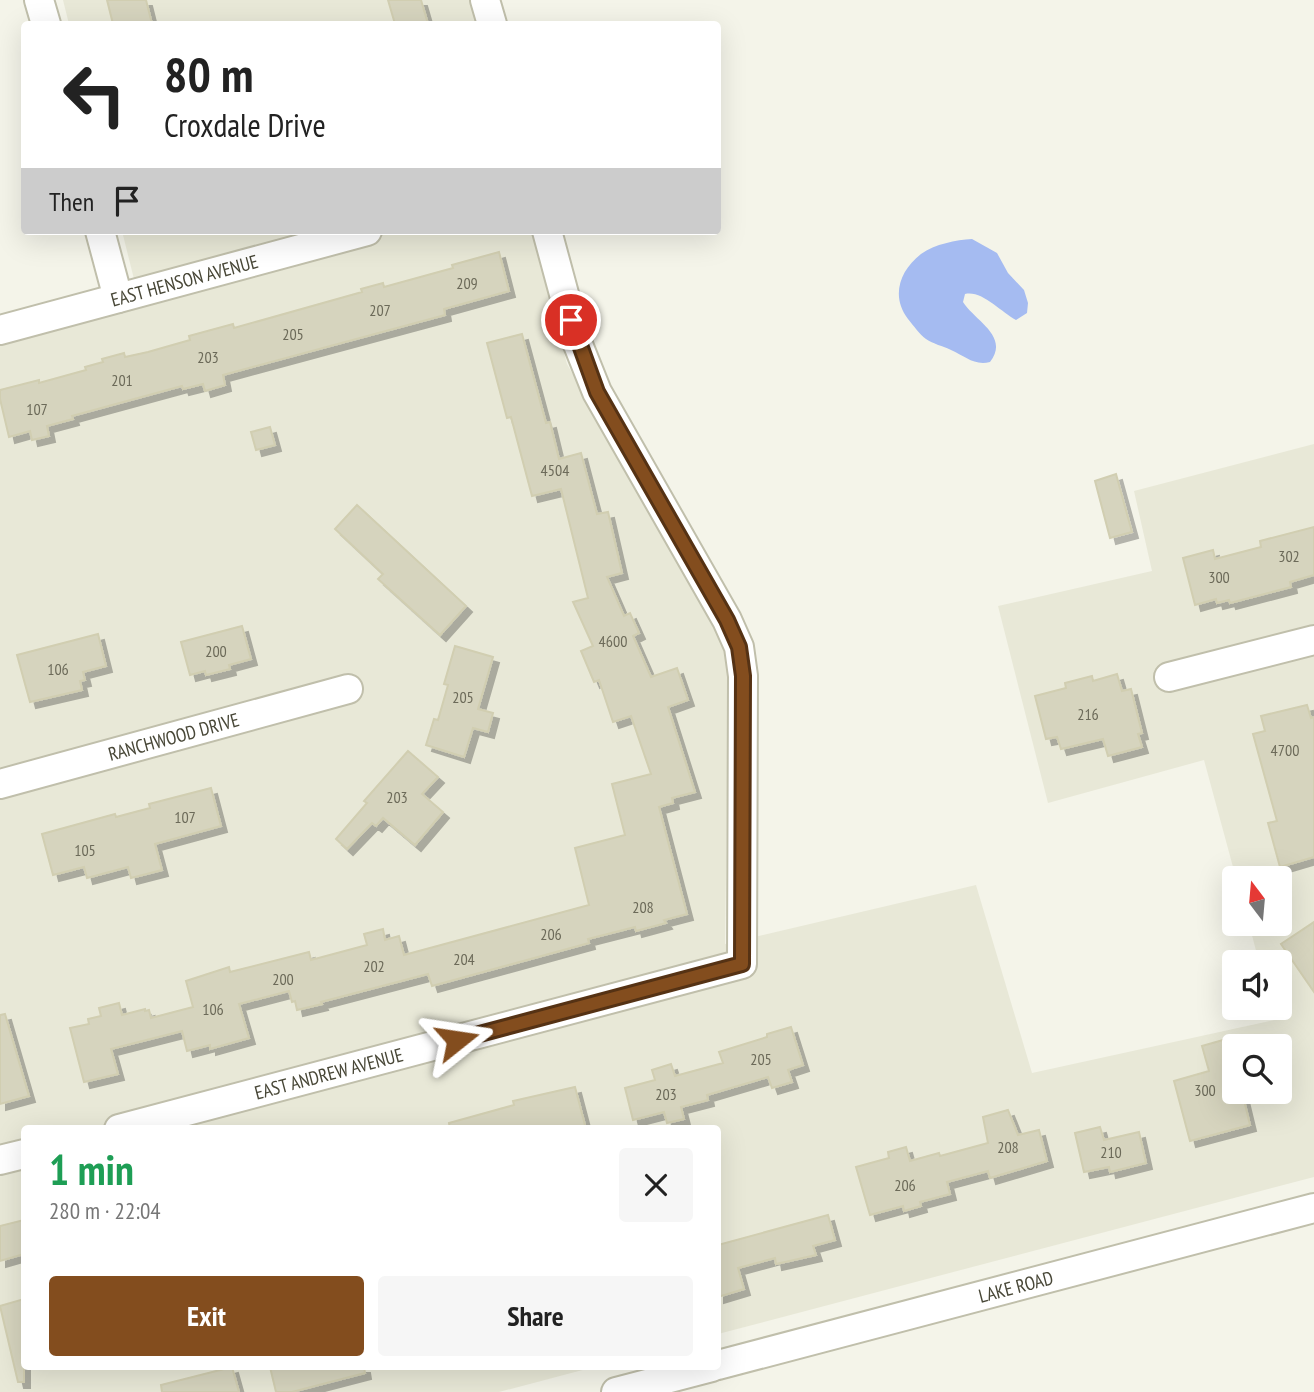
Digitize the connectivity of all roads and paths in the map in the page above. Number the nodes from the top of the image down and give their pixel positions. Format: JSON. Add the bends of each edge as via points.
{"nodes":[{"id":1,"x":39,"y":0,"type":"edge"},
{"id":2,"x":485,"y":0,"type":"edge"},
{"id":3,"x":45,"y":21,"type":"edge"},
{"id":4,"x":491,"y":21,"type":"edge"},
{"id":5,"x":101,"y":235,"type":"edge"},
{"id":6,"x":352,"y":235,"type":"edge"},
{"id":7,"x":548,"y":235,"type":"edge"},
{"id":8,"x":118,"y":298,"type":"junction"},
{"id":9,"x":0,"y":330,"type":"edge"},
{"id":10,"x":1314,"y":640,"type":"edge"},
{"id":11,"x":1169,"y":677,"type":"dead end"},
{"id":12,"x":348,"y":689,"type":"dead end"},
{"id":13,"x":0,"y":784,"type":"edge"},
{"id":14,"x":134,"y":1125,"type":"edge"},
{"id":15,"x":21,"y":1155,"type":"edge"},
{"id":16,"x":0,"y":1160,"type":"edge"},
{"id":17,"x":1314,"y":1208,"type":"edge"},
{"id":18,"x":721,"y":1364,"type":"edge"},
{"id":19,"x":700,"y":1370,"type":"edge"},
{"id":20,"x":616,"y":1392,"type":"edge"}],
"edges":[{"from":1,"to":3,"type":"street"},
{"from":2,"to":4,"type":"street"},
{"from":5,"to":8,"type":"street"},
{"from":6,"to":8,"type":"street","name":"EAST HENSON AVENUE"},
{"from":7,"to":14,"type":"street","name":"EAST ANDREW AVENUE","via":[[597,392],[739,647],[743,676],[742,964]]},
{"from":8,"to":9,"type":"street","name":"EAST HENSON AVENUE"},
{"from":10,"to":11,"type":"street"},
{"from":12,"to":13,"type":"street","name":"RANCHWOOD DRIVE"},
{"from":15,"to":16,"type":"street"},
{"from":17,"to":18,"type":"street","name":"LAKE ROAD"},
{"from":19,"to":20,"type":"street"}]}
